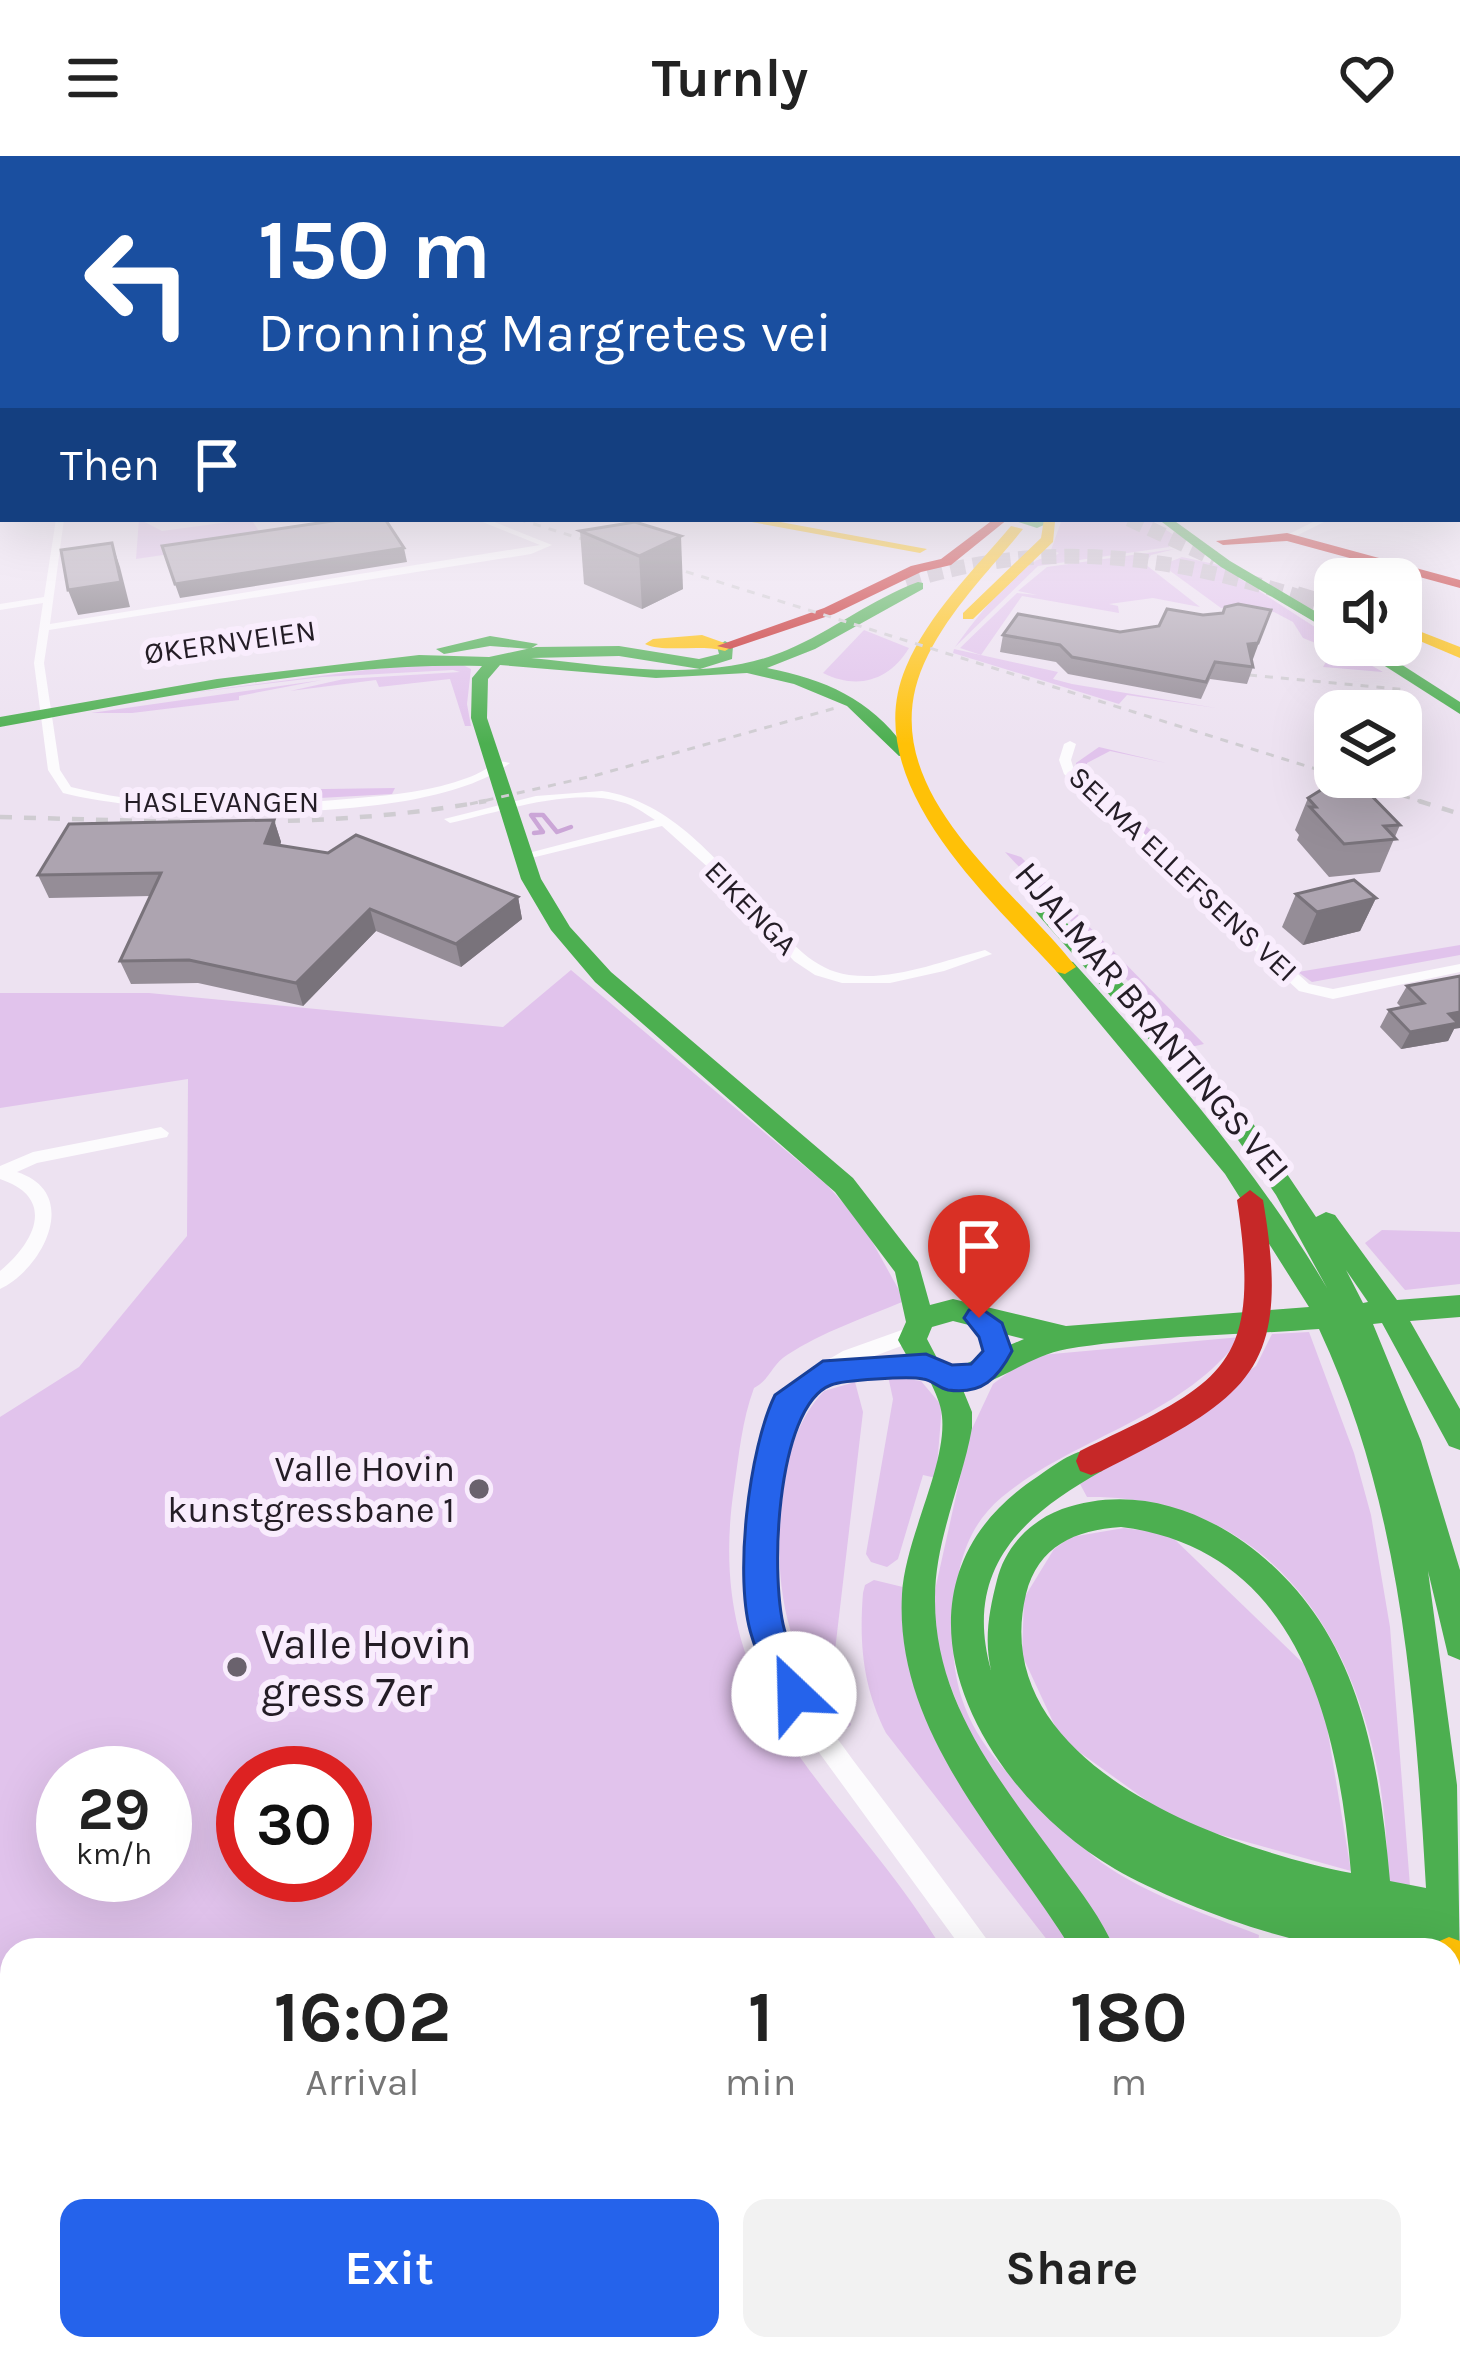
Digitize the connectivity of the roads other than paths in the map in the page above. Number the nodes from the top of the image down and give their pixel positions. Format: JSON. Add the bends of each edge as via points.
{"nodes":[{"id":1,"x":57,"y":539,"type":"edge"},
{"id":2,"x":532,"y":539,"type":"edge"},
{"id":3,"x":944,"y":539,"type":"edge"},
{"id":4,"x":1046,"y":539,"type":"edge"},
{"id":5,"x":1217,"y":539,"type":"tunnel mouth"},
{"id":6,"x":1220,"y":539,"type":"tunnel mouth"},
{"id":7,"x":1256,"y":539,"type":"edge"},
{"id":8,"x":977,"y":542,"type":"edge"},
{"id":9,"x":1234,"y":545,"type":"junction"},
{"id":10,"x":1460,"y":584,"type":"edge"},
{"id":11,"x":46,"y":600,"type":"junction"},
{"id":12,"x":1314,"y":604,"type":"tunnel mouth"},
{"id":13,"x":0,"y":607,"type":"edge"},
{"id":14,"x":1314,"y":612,"type":"tunnel mouth"},
{"id":15,"x":846,"y":621,"type":"junction"},
{"id":16,"x":43,"y":628,"type":"junction"},
{"id":17,"x":1422,"y":643,"type":"edge"},
{"id":18,"x":707,"y":652,"type":"junction"},
{"id":19,"x":1460,"y":658,"type":"edge"},
{"id":20,"x":487,"y":660,"type":"junction"},
{"id":21,"x":914,"y":662,"type":"junction"},
{"id":22,"x":1399,"y":666,"type":"edge"},
{"id":23,"x":1403,"y":666,"type":"edge"},
{"id":24,"x":1412,"y":673,"type":"junction"},
{"id":25,"x":820,"y":677,"type":"junction"},
{"id":26,"x":1456,"y":702,"type":"edge"},
{"id":27,"x":45,"y":708,"type":"junction"},
{"id":28,"x":0,"y":712,"type":"edge"},
{"id":29,"x":0,"y":722,"type":"edge"},
{"id":30,"x":1070,"y":744,"type":"dead end"},
{"id":31,"x":902,"y":757,"type":"junction"},
{"id":32,"x":504,"y":763,"type":"dead end"},
{"id":33,"x":450,"y":819,"type":"dead end"},
{"id":34,"x":666,"y":821,"type":"junction"},
{"id":35,"x":521,"y":849,"type":"junction"},
{"id":36,"x":985,"y":954,"type":"dead end"},
{"id":37,"x":1460,"y":968,"type":"edge"},
{"id":38,"x":160,"y":1133,"type":"dead end"},
{"id":39,"x":1274,"y":1170,"type":"junction"},
{"id":40,"x":1,"y":1173,"type":"edge"},
{"id":41,"x":1246,"y":1184,"type":"junction"},
{"id":42,"x":908,"y":1268,"type":"junction"},
{"id":43,"x":0,"y":1282,"type":"edge"},
{"id":44,"x":1460,"y":1306,"type":"edge"},
{"id":45,"x":969,"y":1315,"type":"junction"},
{"id":46,"x":916,"y":1328,"type":"junction"},
{"id":47,"x":1066,"y":1338,"type":"junction"},
{"id":48,"x":995,"y":1360,"type":"junction"},
{"id":49,"x":934,"y":1371,"type":"junction"},
{"id":50,"x":823,"y":1373,"type":"junction"},
{"id":51,"x":1460,"y":1437,"type":"edge"},
{"id":52,"x":1460,"y":1643,"type":"edge"},
{"id":53,"x":1371,"y":1894,"type":"edge"},
{"id":54,"x":1371,"y":1894,"type":"edge"},
{"id":55,"x":1371,"y":1894,"type":"edge"},
{"id":56,"x":1371,"y":1894,"type":"edge"},
{"id":57,"x":1460,"y":1913,"type":"edge"},
{"id":58,"x":970,"y":1938,"type":"edge"},
{"id":59,"x":1088,"y":1938,"type":"edge"},
{"id":60,"x":1375,"y":1938,"type":"edge"},
{"id":61,"x":1402,"y":1938,"type":"edge"},
{"id":62,"x":1448,"y":1938,"type":"edge"}],
"edges":[{"from":1,"to":11,"type":"street","name":"HASLEVANGEN"},
{"from":2,"to":16,"type":"street","via":[[548,545]]},
{"from":3,"to":8,"type":"main road"},
{"from":4,"to":39,"type":"main road","name":"HJALMAR BRANTINGS VEI","via":[[942,651],[922,700],[921,735],[938,782],[1000,862]]},
{"from":5,"to":9,"type":"main road"},
{"from":6,"to":9,"type":"main road"},
{"from":7,"to":9,"type":"street"},
{"from":8,"to":15,"type":"main road"},
{"from":8,"to":18,"type":"main road","via":[[778,646]]},
{"from":8,"to":21,"type":"main road"},
{"from":9,"to":10,"type":"main road"},
{"from":9,"to":12,"type":"main road"},
{"from":9,"to":14,"type":"main road"},
{"from":11,"to":13,"type":"street"},
{"from":11,"to":16,"type":"street","name":"HASLEVANGEN"},
{"from":15,"to":20,"type":"main road","via":[[778,660],[730,673]]},
{"from":15,"to":25,"type":"main road"},
{"from":16,"to":27,"type":"street","name":"HASLEVANGEN"},
{"from":17,"to":19,"type":"main road"},
{"from":18,"to":20,"type":"main road","name":"ØKERNVEIEN"},
{"from":18,"to":25,"type":"main road"},
{"from":20,"to":27,"type":"main road","name":"ØKERNVEIEN","via":[[419,660]]},
{"from":20,"to":35,"type":"main road","via":[[479,718]]},
{"from":21,"to":25,"type":"main road","via":[[876,682]]},
{"from":21,"to":31,"type":"main road","via":[[901,711]]},
{"from":22,"to":24,"type":"main road"},
{"from":23,"to":24,"type":"main road"},
{"from":24,"to":26,"type":"main road"},
{"from":25,"to":31,"type":"main road","name":"HJALMAR BRANTINGS VEI","via":[[872,710]]},
{"from":27,"to":28,"type":"main road","name":"ØKERNVEIEN"},
{"from":27,"to":29,"type":"main road","name":"ØKERNVEIEN"},
{"from":27,"to":32,"type":"street","name":"HASLEVANGEN","via":[[58,782],[109,801],[373,801],[448,788]]},
{"from":30,"to":37,"type":"street","name":"SELMA ELLEFSENS VEI","via":[[1068,771],[1304,988],[1333,994]]},
{"from":31,"to":41,"type":"main road","name":"HJALMAR BRANTINGS VEI","via":[[934,817]]},
{"from":33,"to":34,"type":"street","name":"EIKENGA","via":[[586,795],[634,801]]},
{"from":34,"to":35,"type":"street"},
{"from":34,"to":36,"type":"street","name":"EIKENGA","via":[[823,975],[878,981]]},
{"from":35,"to":42,"type":"main road","via":[[581,954],[825,1167]]},
{"from":38,"to":40,"type":"street","via":[[33,1158]]},
{"from":39,"to":51,"type":"main road","via":[[1327,1223],[1391,1313]]},
{"from":39,"to":52,"type":"main road","name":"HJALMAR BRANTINGS VEI","via":[[1391,1394],[1428,1500]]},
{"from":40,"to":43,"type":"street","via":[[32,1186],[46,1219],[26,1258]]},
{"from":41,"to":61,"type":"main road","via":[[1267,1293],[1257,1336],[1210,1393],[1010,1515],[970,1587],[965,1626],[979,1694],[1021,1766],[1051,1795],[1096,1833],[1179,1881],[1257,1908]]},
{"from":41,"to":62,"type":"main road","name":"HJALMAR BRANTINGS VEI","via":[[1298,1260],[1340,1347],[1402,1534],[1428,1685]]},
{"from":42,"to":45,"type":"main road"},
{"from":42,"to":46,"type":"main road"},
{"from":44,"to":47,"type":"main road"},
{"from":45,"to":46,"type":"main road","via":[[940,1311]]},
{"from":45,"to":47,"type":"main road"},
{"from":45,"to":48,"type":"main road","via":[[997,1341]]},
{"from":46,"to":49,"type":"main road","via":[[915,1353]]},
{"from":46,"to":50,"type":"street"},
{"from":47,"to":48,"type":"main road"},
{"from":48,"to":49,"type":"main road","via":[[976,1376]]},
{"from":49,"to":50,"type":"street"},
{"from":49,"to":59,"type":"main road","via":[[957,1428],[918,1594],[922,1667],[961,1760],[1046,1866]]},
{"from":50,"to":58,"type":"street","via":[[795,1392],[776,1431],[760,1554],[768,1635],[815,1728]]},
{"from":53,"to":57,"type":"main road"},
{"from":54,"to":55,"type":"main road","via":[[1256,1869],[1188,1843],[1116,1804],[1049,1745],[1008,1664],[1005,1607],[1016,1568],[1046,1534],[1108,1512],[1171,1520],[1237,1553],[1294,1611],[1347,1720]]},
{"from":56,"to":60,"type":"main road"}]}
